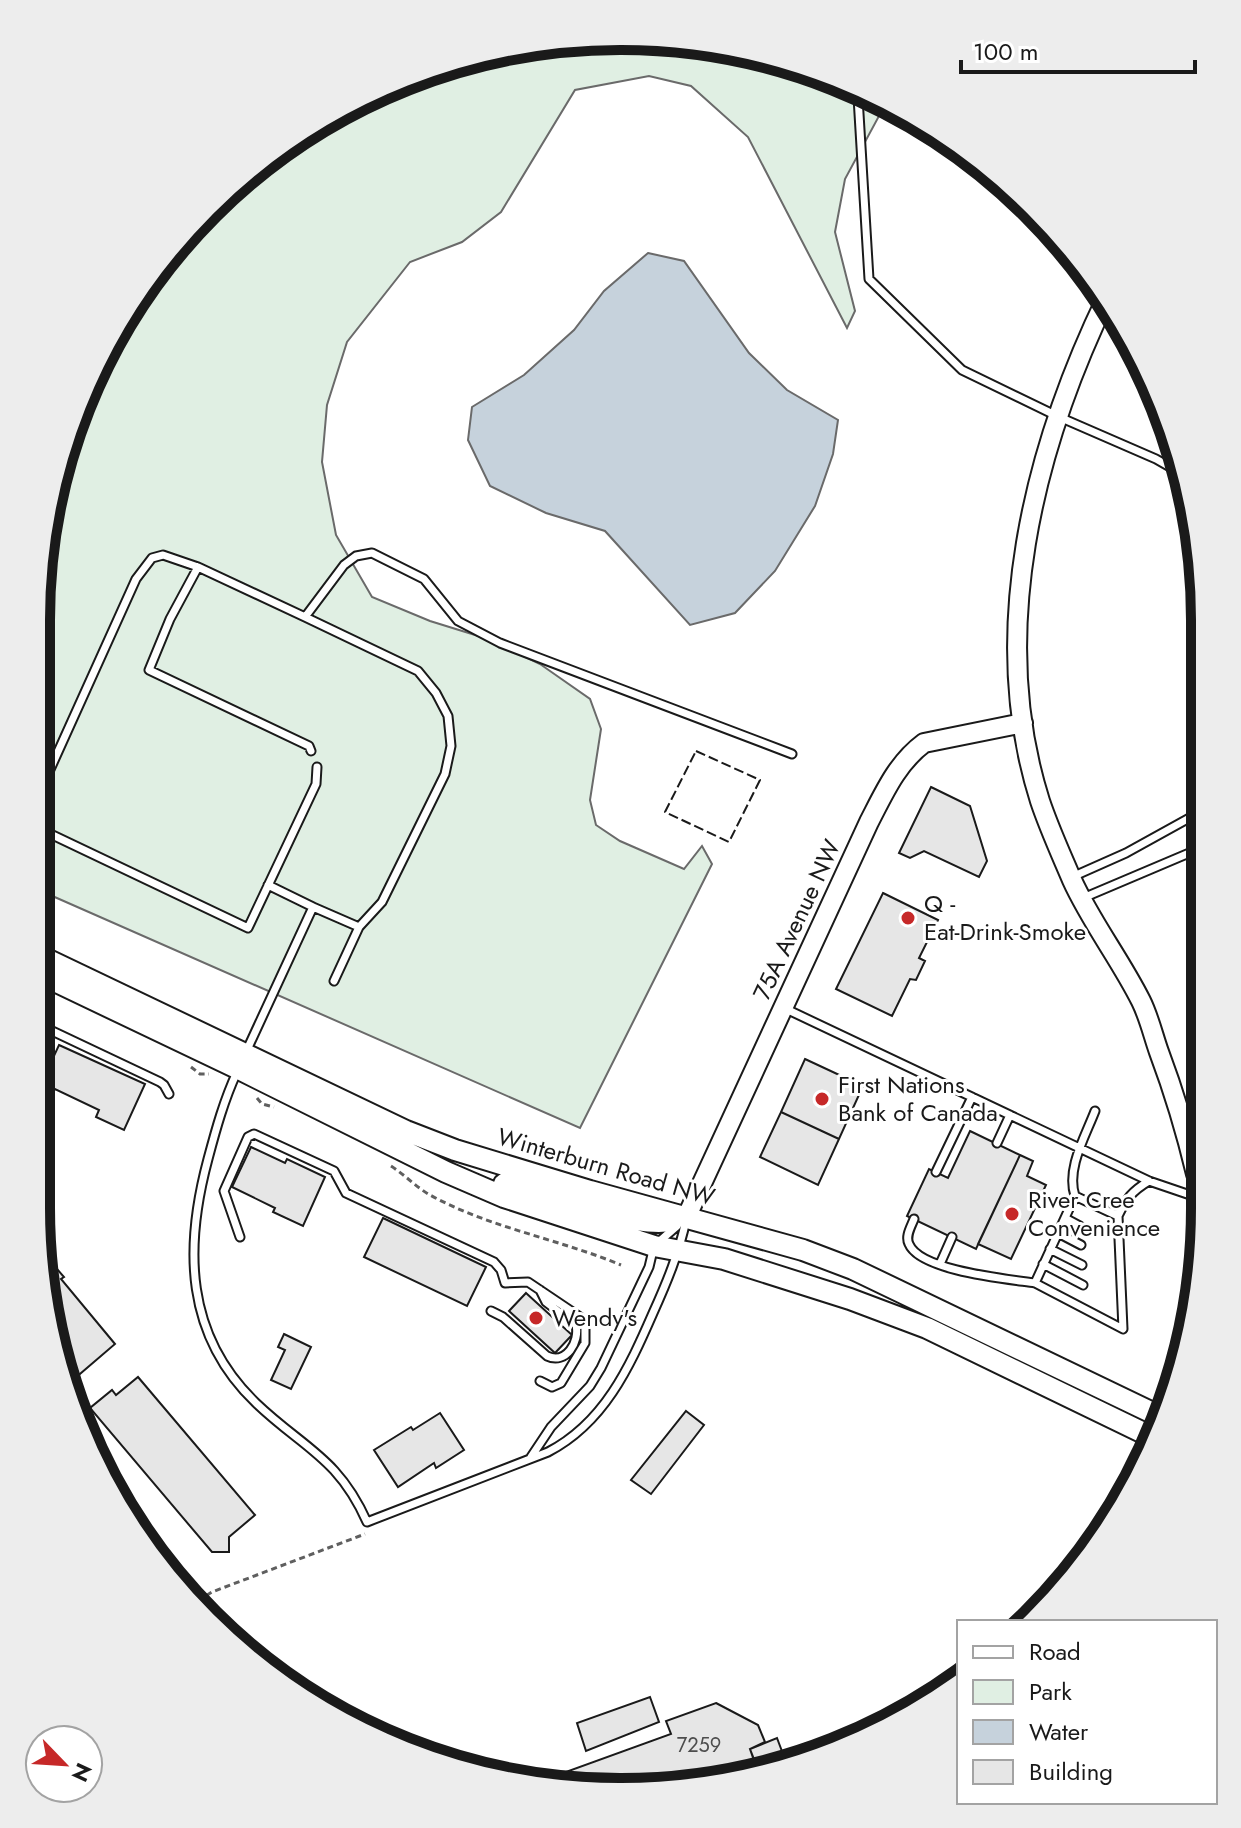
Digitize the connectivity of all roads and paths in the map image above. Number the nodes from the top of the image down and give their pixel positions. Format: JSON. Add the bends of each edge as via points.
{"nodes":[{"id":1,"x":858,"y":102,"type":"edge"},
{"id":2,"x":1100,"y":313,"type":"edge"},
{"id":3,"x":1057,"y":416,"type":"junction"},
{"id":4,"x":1170,"y":467,"type":"edge"},
{"id":5,"x":198,"y":567,"type":"junction"},
{"id":6,"x":305,"y":617,"type":"junction"},
{"id":7,"x":1023,"y":723,"type":"junction"},
{"id":8,"x":311,"y":751,"type":"dead end"},
{"id":9,"x":792,"y":754,"type":"dead end"},
{"id":10,"x":317,"y":767,"type":"dead end"},
{"id":11,"x":50,"y":769,"type":"edge"},
{"id":12,"x":1191,"y":817,"type":"edge"},
{"id":13,"x":50,"y":834,"type":"edge"},
{"id":14,"x":1191,"y":852,"type":"edge"},
{"id":15,"x":1071,"y":877,"type":"junction"},
{"id":16,"x":268,"y":885,"type":"junction"},
{"id":17,"x":1081,"y":899,"type":"junction"},
{"id":18,"x":313,"y":907,"type":"junction"},
{"id":19,"x":359,"y":927,"type":"junction"},
{"id":20,"x":50,"y":961,"type":"edge"},
{"id":21,"x":50,"y":978,"type":"edge"},
{"id":22,"x":334,"y":981,"type":"dead end"},
{"id":23,"x":783,"y":1008,"type":"junction"},
{"id":24,"x":50,"y":1030,"type":"edge"},
{"id":25,"x":242,"y":1061,"type":"junction"},
{"id":26,"x":169,"y":1094,"type":"dead end"},
{"id":27,"x":972,"y":1097,"type":"junction"},
{"id":28,"x":1095,"y":1111,"type":"dead end"},
{"id":29,"x":1010,"y":1115,"type":"junction"},
{"id":30,"x":997,"y":1143,"type":"dead end"},
{"id":31,"x":1080,"y":1148,"type":"junction"},
{"id":32,"x":1191,"y":1153,"type":"edge"},
{"id":33,"x":446,"y":1172,"type":"junction"},
{"id":34,"x":936,"y":1172,"type":"dead end"},
{"id":35,"x":1149,"y":1181,"type":"junction"},
{"id":36,"x":1191,"y":1195,"type":"edge"},
{"id":37,"x":1075,"y":1196,"type":"junction"},
{"id":38,"x":1118,"y":1216,"type":"junction"},
{"id":39,"x":686,"y":1218,"type":"junction"},
{"id":40,"x":1065,"y":1218,"type":"junction"},
{"id":41,"x":914,"y":1219,"type":"dead end"},
{"id":42,"x":1080,"y":1226,"type":"dead end"},
{"id":43,"x":1058,"y":1233,"type":"junction"},
{"id":44,"x":240,"y":1237,"type":"dead end"},
{"id":45,"x":952,"y":1237,"type":"dead end"},
{"id":46,"x":1081,"y":1245,"type":"dead end"},
{"id":47,"x":654,"y":1246,"type":"junction"},
{"id":48,"x":1050,"y":1249,"type":"junction"},
{"id":49,"x":680,"y":1250,"type":"junction"},
{"id":50,"x":940,"y":1264,"type":"junction"},
{"id":51,"x":1043,"y":1264,"type":"junction"},
{"id":52,"x":1082,"y":1265,"type":"dead end"},
{"id":53,"x":1035,"y":1283,"type":"junction"},
{"id":54,"x":1083,"y":1285,"type":"dead end"},
{"id":55,"x":539,"y":1290,"type":"junction"},
{"id":56,"x":491,"y":1311,"type":"dead end"},
{"id":57,"x":540,"y":1381,"type":"dead end"},
{"id":58,"x":1153,"y":1413,"type":"edge"},
{"id":59,"x":1145,"y":1433,"type":"edge"},
{"id":60,"x":531,"y":1457,"type":"junction"},
{"id":61,"x":371,"y":1532,"type":"dead end"},
{"id":62,"x":204,"y":1597,"type":"edge"}],
"edges":[{"from":1,"to":3,"type":"lane","via":[[869,279],[962,370]]},
{"from":2,"to":3,"type":"street"},
{"from":3,"to":4,"type":"lane"},
{"from":3,"to":7,"type":"street","via":[[1022,556],[1018,612]]},
{"from":5,"to":6,"type":"lane"},
{"from":5,"to":8,"type":"lane","via":[[149,670]]},
{"from":5,"to":11,"type":"lane","via":[[163,555],[152,558],[136,579]]},
{"from":6,"to":9,"type":"lane","via":[[344,565],[372,553],[424,579],[458,621],[500,643]]},
{"from":6,"to":19,"type":"lane","via":[[418,671],[448,716],[451,746],[445,774],[382,902]]},
{"from":7,"to":15,"type":"street","via":[[1040,801]]},
{"from":7,"to":23,"type":"street","name":"75A Avenue NW","via":[[924,743],[914,751],[894,775],[869,822]]},
{"from":10,"to":16,"type":"lane","via":[[316,784]]},
{"from":12,"to":15,"type":"lane"},
{"from":13,"to":16,"type":"lane","via":[[248,928]]},
{"from":14,"to":17,"type":"lane"},
{"from":15,"to":17,"type":"street"},
{"from":16,"to":18,"type":"lane"},
{"from":17,"to":32,"type":"street","via":[[1141,1002]]},
{"from":18,"to":19,"type":"lane"},
{"from":18,"to":25,"type":"lane"},
{"from":19,"to":22,"type":"lane"},
{"from":20,"to":25,"type":"main road","name":"Winterburn Road NW"},
{"from":21,"to":25,"type":"main road","name":"Winterburn Road NW"},
{"from":23,"to":27,"type":"lane"},
{"from":23,"to":39,"type":"street","name":"75A Avenue NW"},
{"from":24,"to":26,"type":"lane","via":[[164,1085]]},
{"from":25,"to":33,"type":"main road","name":"Winterburn Road NW"},
{"from":25,"to":39,"type":"main road","name":"Winterburn Road NW","via":[[455,1150]]},
{"from":25,"to":60,"type":"lane","via":[[218,1119],[199,1193],[192,1258],[205,1321],[234,1377],[263,1409],[334,1468],[367,1522]]},
{"from":27,"to":29,"type":"lane"},
{"from":27,"to":34,"type":"lane"},
{"from":28,"to":31,"type":"lane"},
{"from":29,"to":30,"type":"lane"},
{"from":29,"to":31,"type":"lane"},
{"from":31,"to":35,"type":"lane"},
{"from":31,"to":37,"type":"lane","via":[[1071,1183]]},
{"from":33,"to":39,"type":"main road","via":[[625,1218],[659,1224]]},
{"from":33,"to":47,"type":"main road","name":"Winterburn Road NW","via":[[504,1197]]},
{"from":35,"to":36,"type":"lane"},
{"from":35,"to":38,"type":"lane","via":[[1134,1189]]},
{"from":37,"to":38,"type":"lane"},
{"from":37,"to":40,"type":"lane"},
{"from":38,"to":53,"type":"lane","via":[[1123,1329]]},
{"from":39,"to":47,"type":"lane"},
{"from":39,"to":49,"type":"lane"},
{"from":39,"to":58,"type":"main road","name":"Winterburn Road NW","via":[[853,1269]]},
{"from":40,"to":42,"type":"lane"},
{"from":40,"to":43,"type":"lane"},
{"from":41,"to":50,"type":"lane","via":[[909,1246]]},
{"from":43,"to":46,"type":"lane"},
{"from":43,"to":48,"type":"lane"},
{"from":44,"to":55,"type":"lane","via":[[224,1191],[254,1134],[334,1171],[346,1193],[494,1262],[505,1283],[528,1282]]},
{"from":45,"to":50,"type":"lane"},
{"from":47,"to":49,"type":"main road","name":"Winterburn Road NW"},
{"from":47,"to":60,"type":"lane","via":[[601,1368]]},
{"from":48,"to":51,"type":"lane"},
{"from":48,"to":52,"type":"lane"},
{"from":49,"to":59,"type":"main road","name":"Winterburn Road NW","via":[[792,1279],[927,1328]]},
{"from":49,"to":60,"type":"lane","via":[[610,1397],[564,1444]]},
{"from":50,"to":53,"type":"lane","via":[[958,1272]]},
{"from":51,"to":53,"type":"lane"},
{"from":51,"to":54,"type":"lane"},
{"from":55,"to":56,"type":"lane","via":[[578,1330],[562,1357],[547,1356]]},
{"from":55,"to":57,"type":"lane","via":[[580,1317],[587,1332],[561,1383],[552,1387]]},
{"from":61,"to":62,"type":"path"}]}
